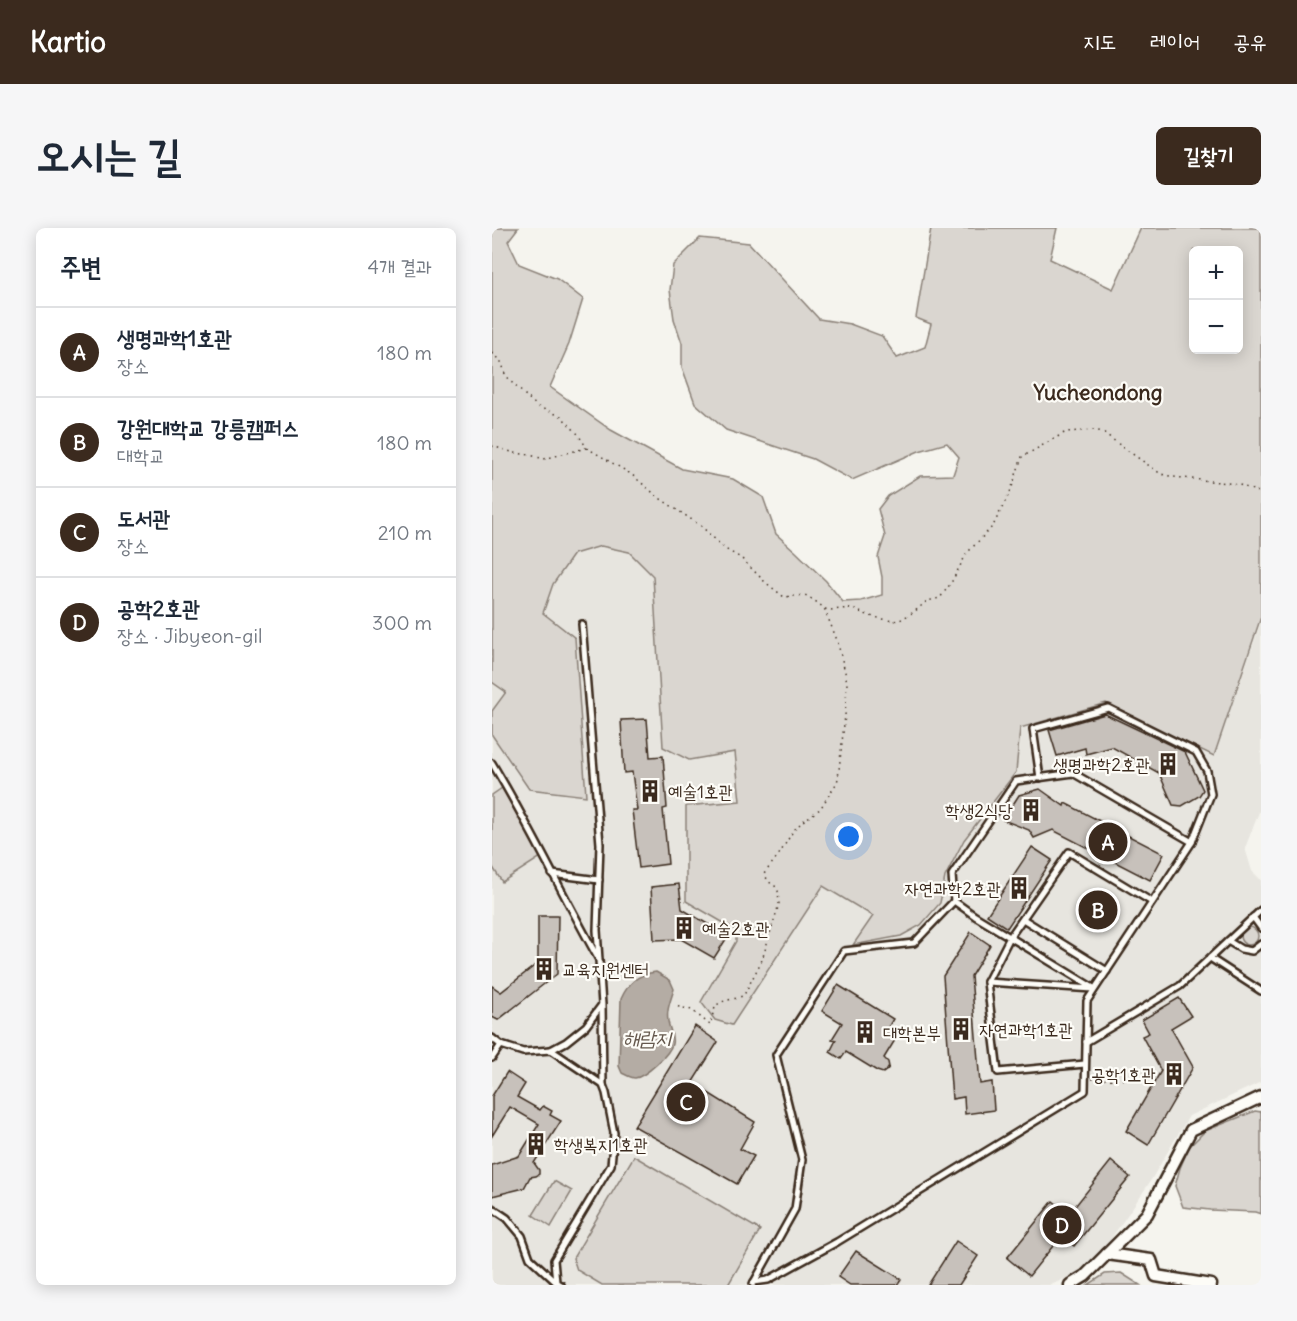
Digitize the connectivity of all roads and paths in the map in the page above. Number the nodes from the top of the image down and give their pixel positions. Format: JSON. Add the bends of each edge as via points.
{"nodes":[{"id":1,"x":492,"y":353,"type":"edge"},
{"id":2,"x":492,"y":446,"type":"edge"},
{"id":3,"x":587,"y":448,"type":"junction"},
{"id":4,"x":1261,"y":493,"type":"edge"},
{"id":5,"x":824,"y":608,"type":"junction"},
{"id":6,"x":582,"y":624,"type":"dead end"},
{"id":7,"x":492,"y":763,"type":"edge"},
{"id":8,"x":1040,"y":778,"type":"junction"},
{"id":9,"x":1191,"y":842,"type":"junction"},
{"id":10,"x":552,"y":873,"type":"junction"},
{"id":11,"x":599,"y":880,"type":"junction"},
{"id":12,"x":954,"y":901,"type":"junction"},
{"id":13,"x":1152,"y":902,"type":"junction"},
{"id":14,"x":1261,"y":910,"type":"edge"},
{"id":15,"x":1253,"y":917,"type":"junction"},
{"id":16,"x":1023,"y":919,"type":"junction"},
{"id":17,"x":1261,"y":928,"type":"edge"},
{"id":18,"x":1010,"y":937,"type":"junction"},
{"id":19,"x":1228,"y":941,"type":"junction"},
{"id":20,"x":1261,"y":945,"type":"edge"},
{"id":21,"x":1209,"y":958,"type":"junction"},
{"id":22,"x":599,"y":959,"type":"junction"},
{"id":23,"x":1107,"y":971,"type":"junction"},
{"id":24,"x":987,"y":982,"type":"junction"},
{"id":25,"x":1095,"y":989,"type":"junction"},
{"id":26,"x":1261,"y":991,"type":"edge"},
{"id":27,"x":602,"y":1005,"type":"junction"},
{"id":28,"x":675,"y":1006,"type":"dead end"},
{"id":29,"x":492,"y":1038,"type":"edge"},
{"id":30,"x":1086,"y":1042,"type":"junction"},
{"id":31,"x":501,"y":1045,"type":"junction"},
{"id":32,"x":551,"y":1050,"type":"junction"},
{"id":33,"x":492,"y":1058,"type":"edge"},
{"id":34,"x":1085,"y":1064,"type":"junction"},
{"id":35,"x":1085,"y":1078,"type":"junction"},
{"id":36,"x":1144,"y":1080,"type":"dead end"},
{"id":37,"x":603,"y":1085,"type":"junction"},
{"id":38,"x":1261,"y":1097,"type":"edge"},
{"id":39,"x":492,"y":1208,"type":"edge"},
{"id":40,"x":1107,"y":1254,"type":"junction"},
{"id":41,"x":768,"y":1280,"type":"junction"},
{"id":42,"x":559,"y":1283,"type":"edge"},
{"id":43,"x":753,"y":1284,"type":"edge"},
{"id":44,"x":776,"y":1285,"type":"edge"},
{"id":45,"x":1070,"y":1285,"type":"edge"},
{"id":46,"x":1211,"y":1285,"type":"edge"}],
"edges":[{"from":1,"to":3,"type":"path","via":[[513,384],[538,407],[561,416]]},
{"from":2,"to":3,"type":"path","via":[[544,459]]},
{"from":3,"to":5,"type":"path","via":[[631,474],[700,526],[784,597],[805,595]]},
{"from":4,"to":5,"type":"path","via":[[1237,484],[1161,474],[1103,432],[1066,432],[1022,457],[993,526],[967,553],[940,598],[892,621],[850,608]]},
{"from":5,"to":28,"type":"path","via":[[837,640],[847,683],[838,779],[820,809],[793,831],[764,874],[778,891],[779,904],[762,960],[744,995],[719,1003],[710,1025],[692,1010]]},
{"from":6,"to":11,"type":"lane","via":[[600,844]]},
{"from":7,"to":10,"type":"lane"},
{"from":8,"to":9,"type":"lane","via":[[1073,773]]},
{"from":8,"to":9,"type":"lane","via":[[1033,729],[1108,708],[1196,752],[1207,771],[1211,794]]},
{"from":8,"to":12,"type":"lane","via":[[1016,781],[952,875]]},
{"from":9,"to":13,"type":"lane"},
{"from":10,"to":11,"type":"lane"},
{"from":10,"to":22,"type":"lane"},
{"from":11,"to":22,"type":"lane"},
{"from":12,"to":18,"type":"lane"},
{"from":12,"to":43,"type":"lane","via":[[914,943],[844,951],[776,1055],[802,1161],[795,1209]]},
{"from":13,"to":16,"type":"lane","via":[[1069,852]]},
{"from":13,"to":23,"type":"lane"},
{"from":14,"to":15,"type":"lane"},
{"from":15,"to":17,"type":"lane"},
{"from":15,"to":19,"type":"lane"},
{"from":16,"to":18,"type":"lane"},
{"from":16,"to":23,"type":"lane"},
{"from":18,"to":24,"type":"lane"},
{"from":18,"to":25,"type":"lane"},
{"from":19,"to":20,"type":"lane","via":[[1252,951]]},
{"from":19,"to":21,"type":"lane"},
{"from":21,"to":26,"type":"lane"},
{"from":21,"to":30,"type":"lane","via":[[1180,986]]},
{"from":22,"to":27,"type":"lane"},
{"from":23,"to":25,"type":"lane"},
{"from":24,"to":25,"type":"lane"},
{"from":24,"to":34,"type":"lane","via":[[998,1072]]},
{"from":25,"to":30,"type":"lane","via":[[1087,1001]]},
{"from":27,"to":32,"type":"lane","via":[[586,1026]]},
{"from":27,"to":37,"type":"lane"},
{"from":29,"to":31,"type":"lane"},
{"from":30,"to":34,"type":"lane"},
{"from":31,"to":32,"type":"lane","via":[[524,1052]]},
{"from":31,"to":33,"type":"lane"},
{"from":32,"to":37,"type":"lane"},
{"from":34,"to":35,"type":"lane"},
{"from":35,"to":36,"type":"path"},
{"from":35,"to":41,"type":"lane","via":[[1085,1091]]},
{"from":37,"to":42,"type":"lane","via":[[614,1133],[611,1165],[554,1260]]},
{"from":38,"to":40,"type":"street","via":[[1191,1130],[1147,1214]]},
{"from":39,"to":42,"type":"lane","via":[[522,1236],[530,1258]]},
{"from":40,"to":45,"type":"street"},
{"from":40,"to":46,"type":"street","via":[[1150,1260],[1156,1276]]},
{"from":41,"to":43,"type":"lane"},
{"from":41,"to":44,"type":"lane"}]}
